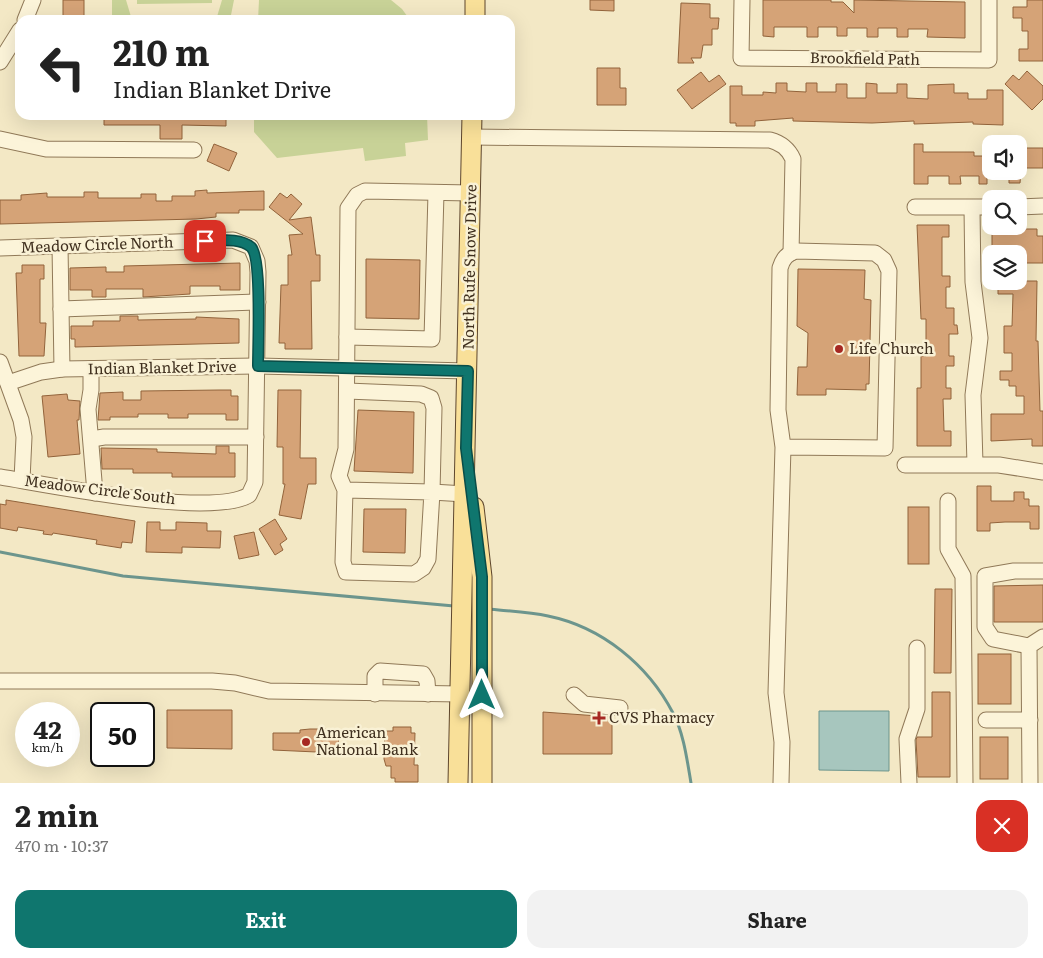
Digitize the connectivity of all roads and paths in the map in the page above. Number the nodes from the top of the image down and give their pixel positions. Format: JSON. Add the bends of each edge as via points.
{"nodes":[{"id":1,"x":33,"y":0,"type":"edge"},
{"id":2,"x":475,"y":0,"type":"edge"},
{"id":3,"x":742,"y":0,"type":"edge"},
{"id":4,"x":989,"y":0,"type":"edge"},
{"id":5,"x":27,"y":15,"type":"edge"},
{"id":6,"x":474,"y":15,"type":"edge"},
{"id":7,"x":15,"y":38,"type":"edge"},
{"id":8,"x":0,"y":62,"type":"edge"},
{"id":9,"x":472,"y":120,"type":"edge"},
{"id":10,"x":472,"y":137,"type":"junction"},
{"id":11,"x":0,"y":139,"type":"edge"},
{"id":12,"x":194,"y":150,"type":"dead end"},
{"id":13,"x":436,"y":193,"type":"junction"},
{"id":14,"x":471,"y":194,"type":"junction"},
{"id":15,"x":1043,"y":206,"type":"edge"},
{"id":16,"x":982,"y":207,"type":"edge"},
{"id":17,"x":1027,"y":207,"type":"edge"},
{"id":18,"x":915,"y":208,"type":"dead end"},
{"id":19,"x":972,"y":208,"type":"junction"},
{"id":20,"x":60,"y":246,"type":"junction"},
{"id":21,"x":0,"y":248,"type":"edge"},
{"id":22,"x":791,"y":253,"type":"junction"},
{"id":23,"x":258,"y":302,"type":"junction"},
{"id":24,"x":61,"y":309,"type":"junction"},
{"id":25,"x":348,"y":337,"type":"junction"},
{"id":26,"x":0,"y":362,"type":"edge"},
{"id":27,"x":258,"y":366,"type":"junction"},
{"id":28,"x":347,"y":368,"type":"junction"},
{"id":29,"x":62,"y":369,"type":"junction"},
{"id":30,"x":90,"y":369,"type":"junction"},
{"id":31,"x":468,"y":371,"type":"junction"},
{"id":32,"x":8,"y":382,"type":"junction"},
{"id":33,"x":348,"y":391,"type":"junction"},
{"id":34,"x":256,"y":437,"type":"junction"},
{"id":35,"x":92,"y":439,"type":"junction"},
{"id":36,"x":782,"y":447,"type":"junction"},
{"id":37,"x":466,"y":448,"type":"junction"},
{"id":38,"x":905,"y":464,"type":"dead end"},
{"id":39,"x":975,"y":464,"type":"junction"},
{"id":40,"x":1043,"y":472,"type":"edge"},
{"id":41,"x":0,"y":477,"type":"edge"},
{"id":42,"x":22,"y":480,"type":"junction"},
{"id":43,"x":345,"y":490,"type":"junction"},
{"id":44,"x":432,"y":492,"type":"junction"},
{"id":45,"x":95,"y":493,"type":"junction"},
{"id":46,"x":465,"y":494,"type":"junction"},
{"id":47,"x":948,"y":501,"type":"dead end"},
{"id":48,"x":1043,"y":571,"type":"edge"},
{"id":49,"x":1043,"y":637,"type":"edge"},
{"id":50,"x":1029,"y":646,"type":"junction"},
{"id":51,"x":918,"y":648,"type":"dead end"},
{"id":52,"x":0,"y":682,"type":"edge"},
{"id":53,"x":375,"y":694,"type":"junction"},
{"id":54,"x":428,"y":694,"type":"junction"},
{"id":55,"x":461,"y":694,"type":"junction"},
{"id":56,"x":482,"y":695,"type":"junction"},
{"id":57,"x":598,"y":711,"type":"joint"},
{"id":58,"x":986,"y":720,"type":"dead end"},
{"id":59,"x":1030,"y":720,"type":"junction"},
{"id":60,"x":1035,"y":779,"type":"edge"},
{"id":61,"x":458,"y":783,"type":"edge"},
{"id":62,"x":482,"y":783,"type":"edge"},
{"id":63,"x":781,"y":783,"type":"edge"},
{"id":64,"x":909,"y":783,"type":"edge"},
{"id":65,"x":965,"y":783,"type":"edge"}],
"edges":[{"from":1,"to":5,"type":"street"},
{"from":2,"to":6,"type":"main road"},
{"from":3,"to":4,"type":"street","name":"Brookfield Path","via":[[741,58],[989,60]]},
{"from":7,"to":8,"type":"street"},
{"from":9,"to":10,"type":"main road","name":"North Rufe Snow Drive"},
{"from":10,"to":14,"type":"main road","name":"North Rufe Snow Drive"},
{"from":10,"to":22,"type":"street","via":[[777,142],[790,152],[793,159]]},
{"from":11,"to":12,"type":"street","via":[[46,148]]},
{"from":13,"to":14,"type":"street"},
{"from":13,"to":25,"type":"street","via":[[365,191],[357,195],[348,208]]},
{"from":13,"to":25,"type":"street","via":[[432,339]]},
{"from":14,"to":31,"type":"main road","name":"North Rufe Snow Drive"},
{"from":15,"to":17,"type":"street"},
{"from":16,"to":19,"type":"street"},
{"from":18,"to":19,"type":"street"},
{"from":19,"to":39,"type":"street","via":[[973,282],[980,338],[973,396]]},
{"from":20,"to":21,"type":"street","name":"Meadow Circle North"},
{"from":20,"to":23,"type":"street","name":"Meadow Circle North","via":[[233,240],[251,247],[254,252]]},
{"from":20,"to":24,"type":"street"},
{"from":22,"to":36,"type":"street","via":[[780,268],[778,410]]},
{"from":22,"to":36,"type":"street","via":[[869,252],[880,256],[887,265],[885,448]]},
{"from":23,"to":24,"type":"street"},
{"from":23,"to":27,"type":"street","name":"Meadow Circle North"},
{"from":24,"to":29,"type":"street"},
{"from":25,"to":28,"type":"street"},
{"from":26,"to":32,"type":"street"},
{"from":27,"to":28,"type":"street","name":"Indian Blanket Drive"},
{"from":27,"to":30,"type":"street","name":"Indian Blanket Drive"},
{"from":27,"to":34,"type":"street","name":"Meadow Circle South"},
{"from":28,"to":31,"type":"street","name":"Indian Blanket Drive"},
{"from":28,"to":33,"type":"street"},
{"from":29,"to":30,"type":"street","name":"Indian Blanket Drive"},
{"from":29,"to":32,"type":"street","name":"Indian Blanket Drive"},
{"from":30,"to":35,"type":"street","via":[[88,409]]},
{"from":31,"to":37,"type":"main road","name":"North Rufe Snow Drive"},
{"from":32,"to":42,"type":"street","via":[[24,436]]},
{"from":33,"to":43,"type":"street","via":[[346,449],[339,476]]},
{"from":33,"to":44,"type":"street","via":[[421,394],[431,398],[434,408]]},
{"from":34,"to":35,"type":"street","via":[[104,436]]},
{"from":34,"to":45,"type":"street","name":"Meadow Circle South","via":[[255,482],[249,495],[241,500],[216,503],[148,500]]},
{"from":35,"to":45,"type":"street"},
{"from":36,"to":63,"type":"street","via":[[776,693],[782,742]]},
{"from":37,"to":46,"type":"main road","name":"North Rufe Snow Drive"},
{"from":37,"to":56,"type":"main road","name":"North Rufe Snow Drive","via":[[482,577]]},
{"from":38,"to":39,"type":"street"},
{"from":39,"to":40,"type":"street"},
{"from":41,"to":42,"type":"street","name":"Meadow Circle South"},
{"from":42,"to":45,"type":"street","name":"Meadow Circle South"},
{"from":43,"to":44,"type":"street"},
{"from":43,"to":44,"type":"street","via":[[343,562],[346,572],[414,574],[428,559]]},
{"from":44,"to":46,"type":"street"},
{"from":46,"to":55,"type":"main road","name":"North Rufe Snow Drive"},
{"from":47,"to":65,"type":"street","via":[[948,549],[963,576]]},
{"from":48,"to":50,"type":"street","via":[[1014,570],[985,576],[985,627],[993,639]]},
{"from":49,"to":50,"type":"street"},
{"from":50,"to":59,"type":"street"},
{"from":51,"to":64,"type":"street","via":[[918,709],[907,739]]},
{"from":52,"to":53,"type":"street","via":[[212,682],[269,691]]},
{"from":53,"to":54,"type":"street"},
{"from":53,"to":54,"type":"street","via":[[375,676],[380,672],[423,674],[428,681]]},
{"from":54,"to":55,"type":"street"},
{"from":55,"to":56,"type":"main road"},
{"from":55,"to":61,"type":"main road","name":"North Rufe Snow Drive"},
{"from":56,"to":62,"type":"main road","name":"North Rufe Snow Drive"},
{"from":57,"to":57,"type":"street","via":[[620,710],[584,704],[570,695],[577,708]]},
{"from":58,"to":59,"type":"street"},
{"from":59,"to":60,"type":"street"}]}
